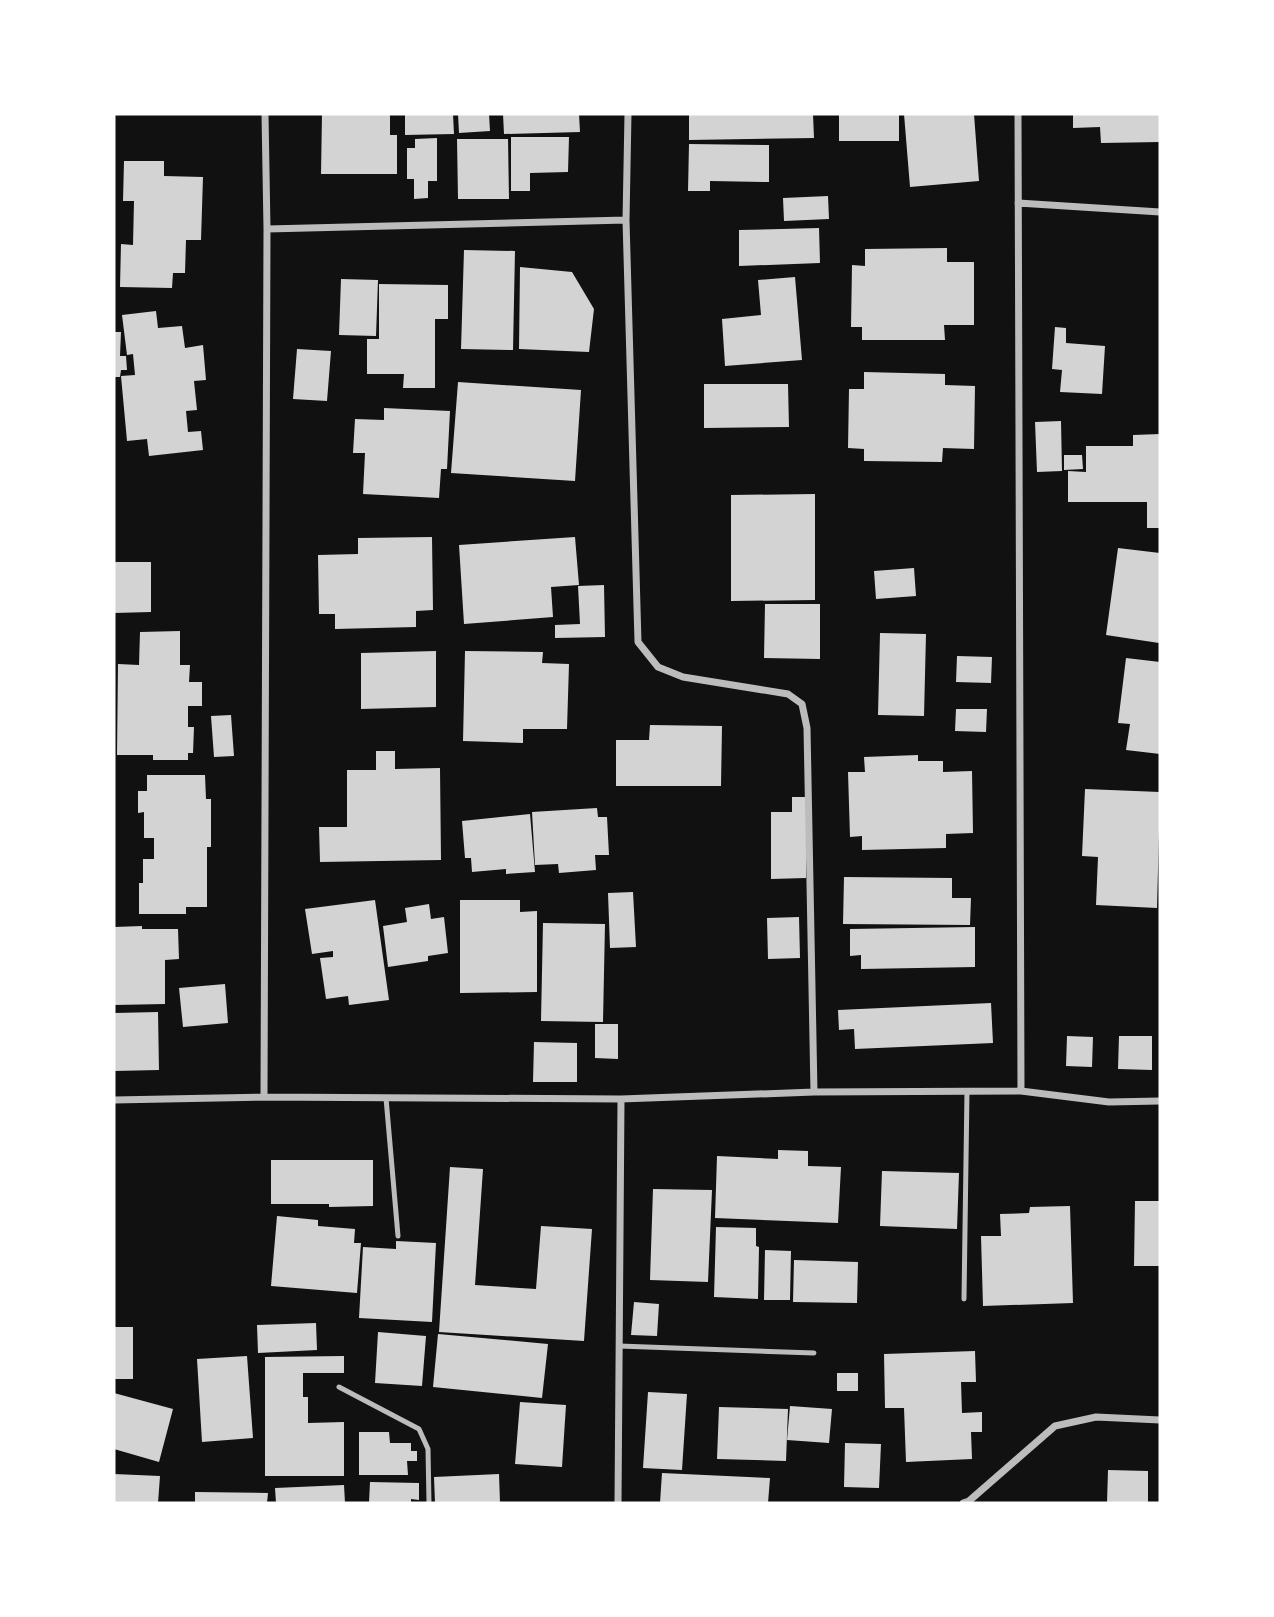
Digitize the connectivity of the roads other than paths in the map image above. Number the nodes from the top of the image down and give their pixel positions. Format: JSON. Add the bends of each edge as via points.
{"nodes":[{"id":1,"x":265,"y":114,"type":"edge"},
{"id":2,"x":628,"y":114,"type":"edge"},
{"id":3,"x":1018,"y":114,"type":"edge"},
{"id":4,"x":1018,"y":203,"type":"junction"},
{"id":5,"x":1160,"y":212,"type":"edge"},
{"id":6,"x":626,"y":220,"type":"junction"},
{"id":7,"x":267,"y":229,"type":"junction"},
{"id":8,"x":967,"y":1091,"type":"junction"},
{"id":9,"x":1021,"y":1091,"type":"junction"},
{"id":10,"x":814,"y":1092,"type":"junction"},
{"id":11,"x":264,"y":1097,"type":"junction"},
{"id":12,"x":386,"y":1098,"type":"junction"},
{"id":13,"x":621,"y":1099,"type":"junction"},
{"id":14,"x":114,"y":1100,"type":"edge"},
{"id":15,"x":1160,"y":1101,"type":"edge"},
{"id":16,"x":398,"y":1236,"type":"dead end"},
{"id":17,"x":964,"y":1299,"type":"dead end"},
{"id":18,"x":619,"y":1346,"type":"junction"},
{"id":19,"x":814,"y":1353,"type":"dead end"},
{"id":20,"x":339,"y":1387,"type":"dead end"},
{"id":21,"x":1160,"y":1420,"type":"edge"},
{"id":22,"x":429,"y":1503,"type":"edge"},
{"id":23,"x":618,"y":1503,"type":"edge"},
{"id":24,"x":963,"y":1503,"type":"edge"}],
"edges":[{"from":1,"to":7,"type":"street"},
{"from":2,"to":6,"type":"street"},
{"from":3,"to":4,"type":"street"},
{"from":4,"to":5,"type":"street"},
{"from":4,"to":9,"type":"street"},
{"from":6,"to":7,"type":"street"},
{"from":6,"to":10,"type":"street","via":[[638,642],[658,667],[683,677],[788,694],[802,704],[807,728]]},
{"from":7,"to":11,"type":"street"},
{"from":8,"to":9,"type":"street"},
{"from":8,"to":10,"type":"street"},
{"from":8,"to":17,"type":"lane"},
{"from":9,"to":15,"type":"street","via":[[1110,1102]]},
{"from":10,"to":13,"type":"street"},
{"from":11,"to":12,"type":"street"},
{"from":11,"to":14,"type":"street"},
{"from":12,"to":13,"type":"street"},
{"from":12,"to":16,"type":"lane"},
{"from":13,"to":18,"type":"street"},
{"from":18,"to":19,"type":"lane"},
{"from":18,"to":23,"type":"street"},
{"from":20,"to":22,"type":"lane","via":[[419,1429],[428,1449]]},
{"from":21,"to":24,"type":"street","via":[[1096,1417],[1055,1426]]}]}
